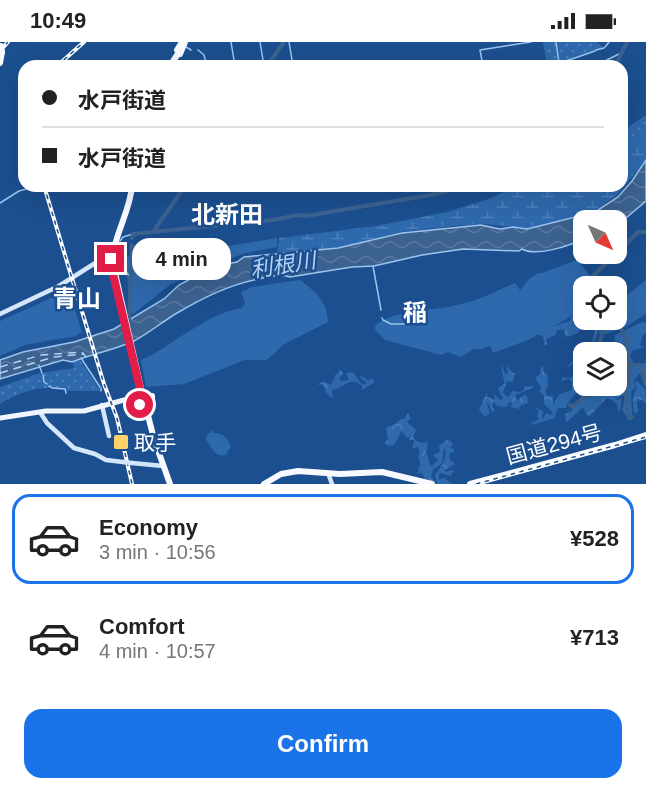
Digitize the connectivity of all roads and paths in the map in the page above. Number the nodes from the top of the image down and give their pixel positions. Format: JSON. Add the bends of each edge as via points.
{"nodes":[{"id":1,"x":183,"y":45,"type":"edge"},
{"id":2,"x":1,"y":47,"type":"edge"},
{"id":3,"x":174,"y":60,"type":"edge"},
{"id":4,"x":0,"y":63,"type":"edge"},
{"id":5,"x":130,"y":192,"type":"edge"},
{"id":6,"x":112,"y":252,"type":"junction"},
{"id":7,"x":0,"y":314,"type":"edge"},
{"id":8,"x":131,"y":399,"type":"junction"},
{"id":9,"x":144,"y":399,"type":"junction"},
{"id":10,"x":102,"y":405,"type":"junction"},
{"id":11,"x":40,"y":412,"type":"junction"},
{"id":12,"x":0,"y":418,"type":"edge"},
{"id":13,"x":646,"y":435,"type":"edge"},
{"id":14,"x":109,"y":436,"type":"dead end"},
{"id":15,"x":162,"y":466,"type":"junction"},
{"id":16,"x":328,"y":474,"type":"junction"},
{"id":17,"x":268,"y":482,"type":"edge"},
{"id":18,"x":169,"y":484,"type":"edge"},
{"id":19,"x":332,"y":484,"type":"edge"},
{"id":20,"x":432,"y":484,"type":"edge"},
{"id":21,"x":470,"y":484,"type":"edge"}],
"edges":[{"from":1,"to":3,"type":"highway"},
{"from":2,"to":4,"type":"highway"},
{"from":5,"to":6,"type":"highway"},
{"from":6,"to":7,"type":"main road","via":[[59,286]]},
{"from":6,"to":9,"type":"highway"},
{"from":8,"to":9,"type":"highway"},
{"from":8,"to":9,"type":"main road"},
{"from":8,"to":10,"type":"main road"},
{"from":9,"to":15,"type":"highway"},
{"from":10,"to":11,"type":"main road","via":[[84,411]]},
{"from":10,"to":14,"type":"main road"},
{"from":11,"to":12,"type":"main road"},
{"from":11,"to":15,"type":"main road","bridge":true,"via":[[73,447],[110,460]]},
{"from":13,"to":21,"type":"highway","name":"国道294号"},
{"from":15,"to":18,"type":"highway"},
{"from":16,"to":17,"type":"highway","via":[[296,472]]},
{"from":16,"to":19,"type":"main road"},
{"from":16,"to":20,"type":"highway","via":[[387,473]]}]}
